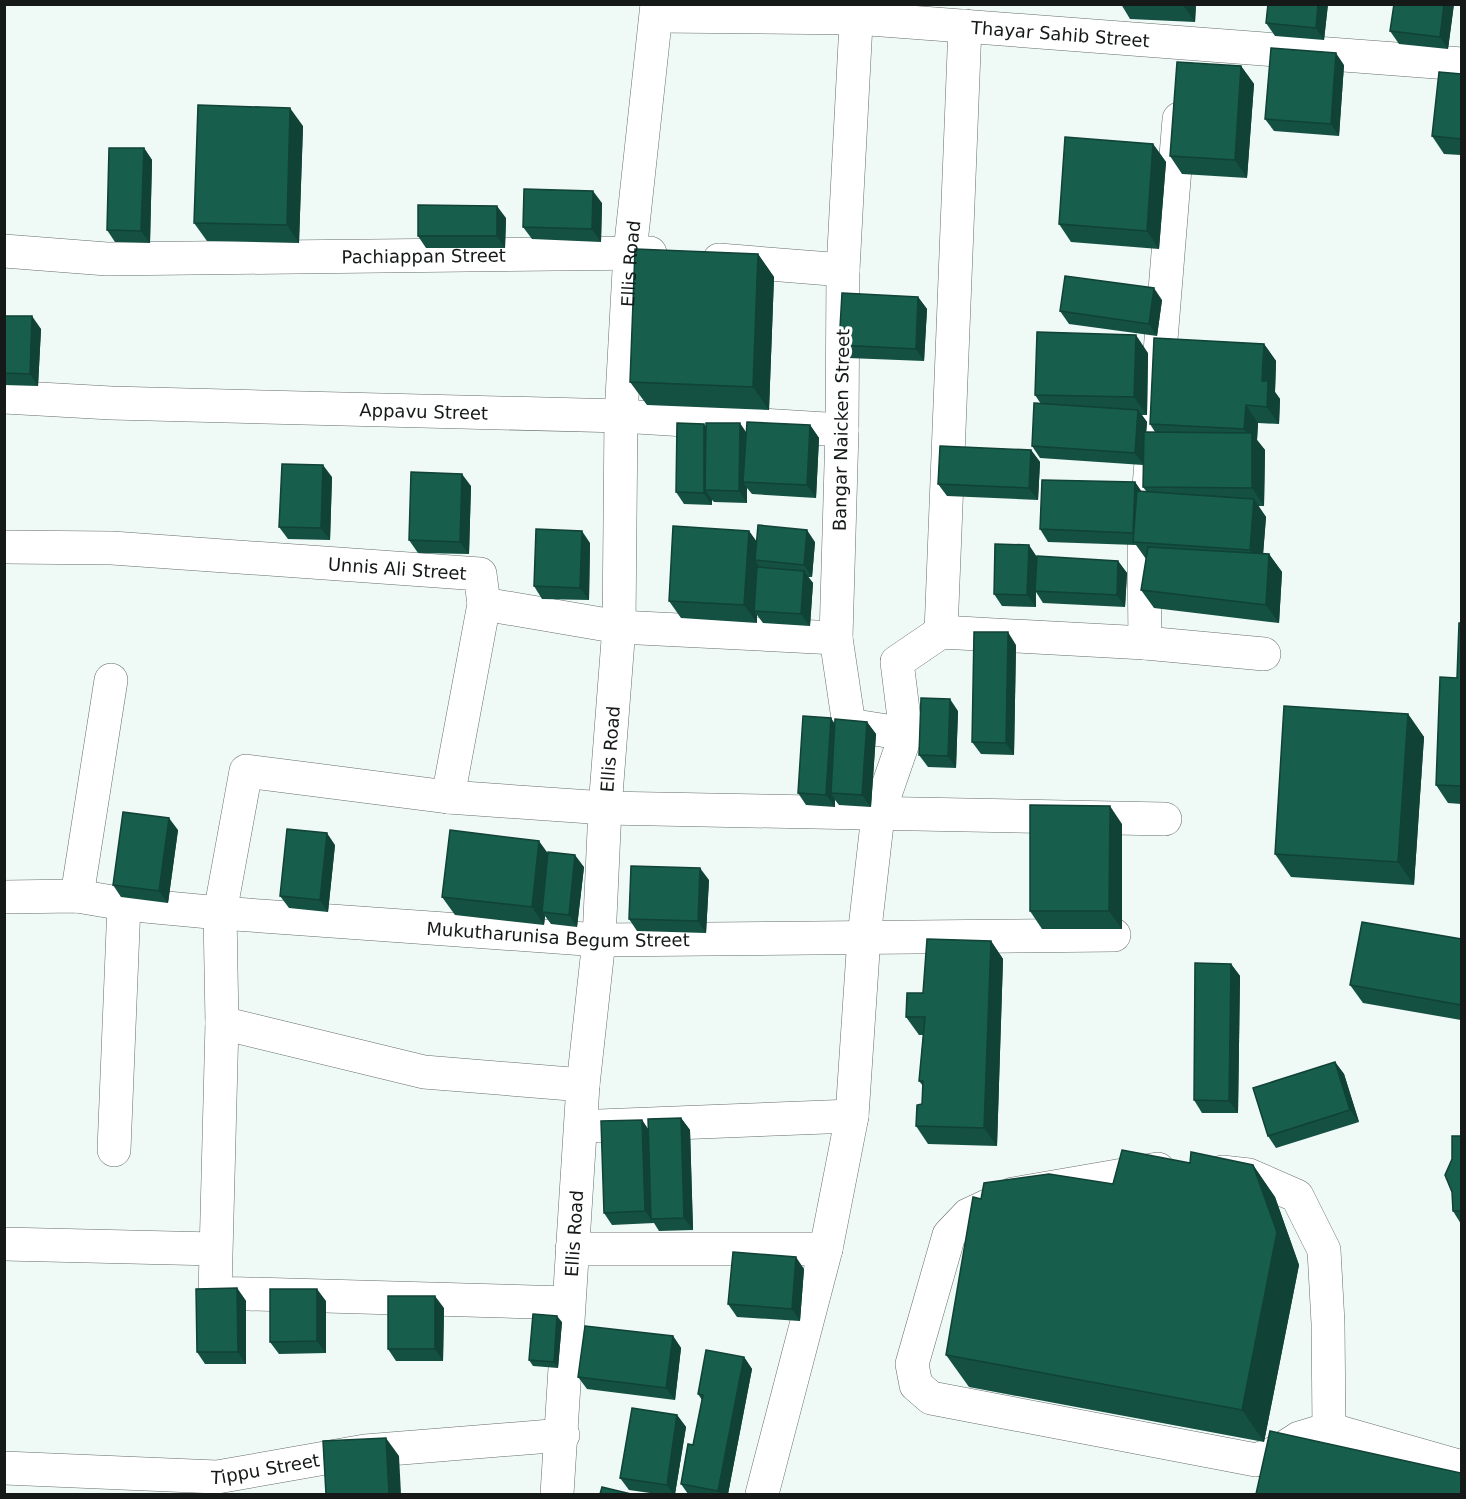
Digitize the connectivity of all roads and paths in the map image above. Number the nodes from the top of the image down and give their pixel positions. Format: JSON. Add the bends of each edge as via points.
{"nodes":[{"id":1,"x":657,"y":10,"type":"edge"},
{"id":2,"x":856,"y":11,"type":"edge"},
{"id":3,"x":965,"y":26,"type":"junction"},
{"id":4,"x":1187,"y":41,"type":"junction"},
{"id":5,"x":1461,"y":64,"type":"edge"},
{"id":6,"x":4,"y":251,"type":"edge"},
{"id":7,"x":630,"y":252,"type":"junction"},
{"id":8,"x":843,"y":270,"type":"junction"},
{"id":9,"x":4,"y":397,"type":"edge"},
{"id":10,"x":621,"y":416,"type":"junction"},
{"id":11,"x":842,"y":430,"type":"junction"},
{"id":12,"x":4,"y":547,"type":"edge"},
{"id":13,"x":484,"y":604,"type":"junction"},
{"id":14,"x":619,"y":627,"type":"junction"},
{"id":15,"x":941,"y":632,"type":"junction"},
{"id":16,"x":836,"y":638,"type":"junction"},
{"id":17,"x":1144,"y":644,"type":"junction"},
{"id":18,"x":1264,"y":654,"type":"dead end"},
{"id":19,"x":111,"y":680,"type":"dead end"},
{"id":20,"x":906,"y":734,"type":"junction"},
{"id":21,"x":448,"y":797,"type":"junction"},
{"id":22,"x":605,"y":808,"type":"junction"},
{"id":23,"x":878,"y":815,"type":"junction"},
{"id":24,"x":1165,"y":819,"type":"dead end"},
{"id":25,"x":77,"y":896,"type":"junction"},
{"id":26,"x":4,"y":897,"type":"edge"},
{"id":27,"x":124,"y":904,"type":"junction"},
{"id":28,"x":220,"y":913,"type":"junction"},
{"id":29,"x":1114,"y":935,"type":"dead end"},
{"id":30,"x":864,"y":937,"type":"junction"},
{"id":31,"x":599,"y":939,"type":"junction"},
{"id":32,"x":222,"y":1023,"type":"junction"},
{"id":33,"x":583,"y":1085,"type":"junction"},
{"id":34,"x":852,"y":1116,"type":"junction"},
{"id":35,"x":581,"y":1126,"type":"junction"},
{"id":36,"x":114,"y":1150,"type":"dead end"},
{"id":37,"x":4,"y":1244,"type":"edge"},
{"id":38,"x":215,"y":1249,"type":"junction"},
{"id":39,"x":572,"y":1249,"type":"junction"},
{"id":40,"x":826,"y":1249,"type":"junction"},
{"id":41,"x":568,"y":1303,"type":"junction"},
{"id":42,"x":1329,"y":1429,"type":"junction"},
{"id":43,"x":562,"y":1435,"type":"junction"},
{"id":44,"x":1461,"y":1467,"type":"edge"},
{"id":45,"x":4,"y":1468,"type":"edge"},
{"id":46,"x":557,"y":1494,"type":"edge"},
{"id":47,"x":762,"y":1494,"type":"edge"}],
"edges":[{"from":1,"to":2,"type":"street","name":"Thayar Sahib Street"},
{"from":1,"to":7,"type":"street","name":"Ellis Road"},
{"from":2,"to":3,"type":"street","name":"Thayar Sahib Street"},
{"from":2,"to":8,"type":"street","name":"Bangar Naicken Street"},
{"from":3,"to":4,"type":"street","name":"Thayar Sahib Street"},
{"from":3,"to":15,"type":"street"},
{"from":4,"to":5,"type":"street","name":"Thayar Sahib Street"},
{"from":4,"to":17,"type":"street","via":[[1170,197],[1145,536]]},
{"from":6,"to":7,"type":"street","name":"Pachiappan Street","via":[[107,259]]},
{"from":7,"to":8,"type":"street","name":"Pachiappan Street"},
{"from":7,"to":10,"type":"street","name":"Ellis Road"},
{"from":8,"to":11,"type":"street","name":"Bangar Naicken Street"},
{"from":9,"to":10,"type":"street","name":"Appavu Street","via":[[111,404]]},
{"from":10,"to":11,"type":"street","name":"Appavu Street"},
{"from":10,"to":14,"type":"street","name":"Ellis Road"},
{"from":11,"to":16,"type":"street","name":"Bangar Naicken Street"},
{"from":12,"to":13,"type":"street","name":"Unnis Ali Street","via":[[112,548],[480,574]]},
{"from":13,"to":14,"type":"street","name":"Unnis Ali Street"},
{"from":13,"to":21,"type":"street"},
{"from":14,"to":16,"type":"street","name":"Unnis Ali Street"},
{"from":14,"to":22,"type":"street","name":"Ellis Road"},
{"from":15,"to":17,"type":"street"},
{"from":15,"to":20,"type":"street","via":[[897,662]]},
{"from":16,"to":20,"type":"street","name":"Bangar Naicken Street","via":[[849,725]]},
{"from":17,"to":18,"type":"street"},
{"from":19,"to":25,"type":"street"},
{"from":20,"to":23,"type":"street"},
{"from":21,"to":22,"type":"street"},
{"from":21,"to":28,"type":"street","via":[[246,771]]},
{"from":22,"to":23,"type":"street"},
{"from":22,"to":31,"type":"street","name":"Ellis Road"},
{"from":23,"to":24,"type":"street"},
{"from":23,"to":30,"type":"street"},
{"from":25,"to":26,"type":"street","name":"Mukutharunisa Begum Street"},
{"from":25,"to":27,"type":"street","name":"Mukutharunisa Begum Street"},
{"from":27,"to":28,"type":"street","name":"Mukutharunisa Begum Street"},
{"from":27,"to":36,"type":"street"},
{"from":28,"to":31,"type":"street","name":"Mukutharunisa Begum Street"},
{"from":28,"to":32,"type":"street"},
{"from":29,"to":30,"type":"street","name":"Mukutharunisa Begum Street"},
{"from":30,"to":31,"type":"street","name":"Mukutharunisa Begum Street"},
{"from":30,"to":34,"type":"street"},
{"from":31,"to":33,"type":"street","name":"Ellis Road"},
{"from":32,"to":33,"type":"street","via":[[424,1072]]},
{"from":32,"to":38,"type":"street"},
{"from":33,"to":35,"type":"street","name":"Ellis Road"},
{"from":34,"to":35,"type":"street"},
{"from":34,"to":40,"type":"street"},
{"from":35,"to":39,"type":"street","name":"Ellis Road"},
{"from":37,"to":38,"type":"street"},
{"from":38,"to":41,"type":"street","via":[[215,1293]]},
{"from":39,"to":40,"type":"street"},
{"from":39,"to":41,"type":"street","name":"Ellis Road"},
{"from":40,"to":47,"type":"street"},
{"from":41,"to":43,"type":"street","name":"Ellis Road"},
{"from":42,"to":42,"type":"street","via":[[1299,1438],[1279,1452],[1257,1460],[931,1398],[916,1384],[912,1364],[949,1235],[968,1215],[1013,1194],[1166,1167],[1249,1175],[1297,1196],[1324,1250]]},
{"from":42,"to":44,"type":"street"},
{"from":43,"to":45,"type":"street","name":"Tippu Street","via":[[365,1451],[217,1477]]},
{"from":43,"to":46,"type":"street","name":"Ellis Road"}]}
